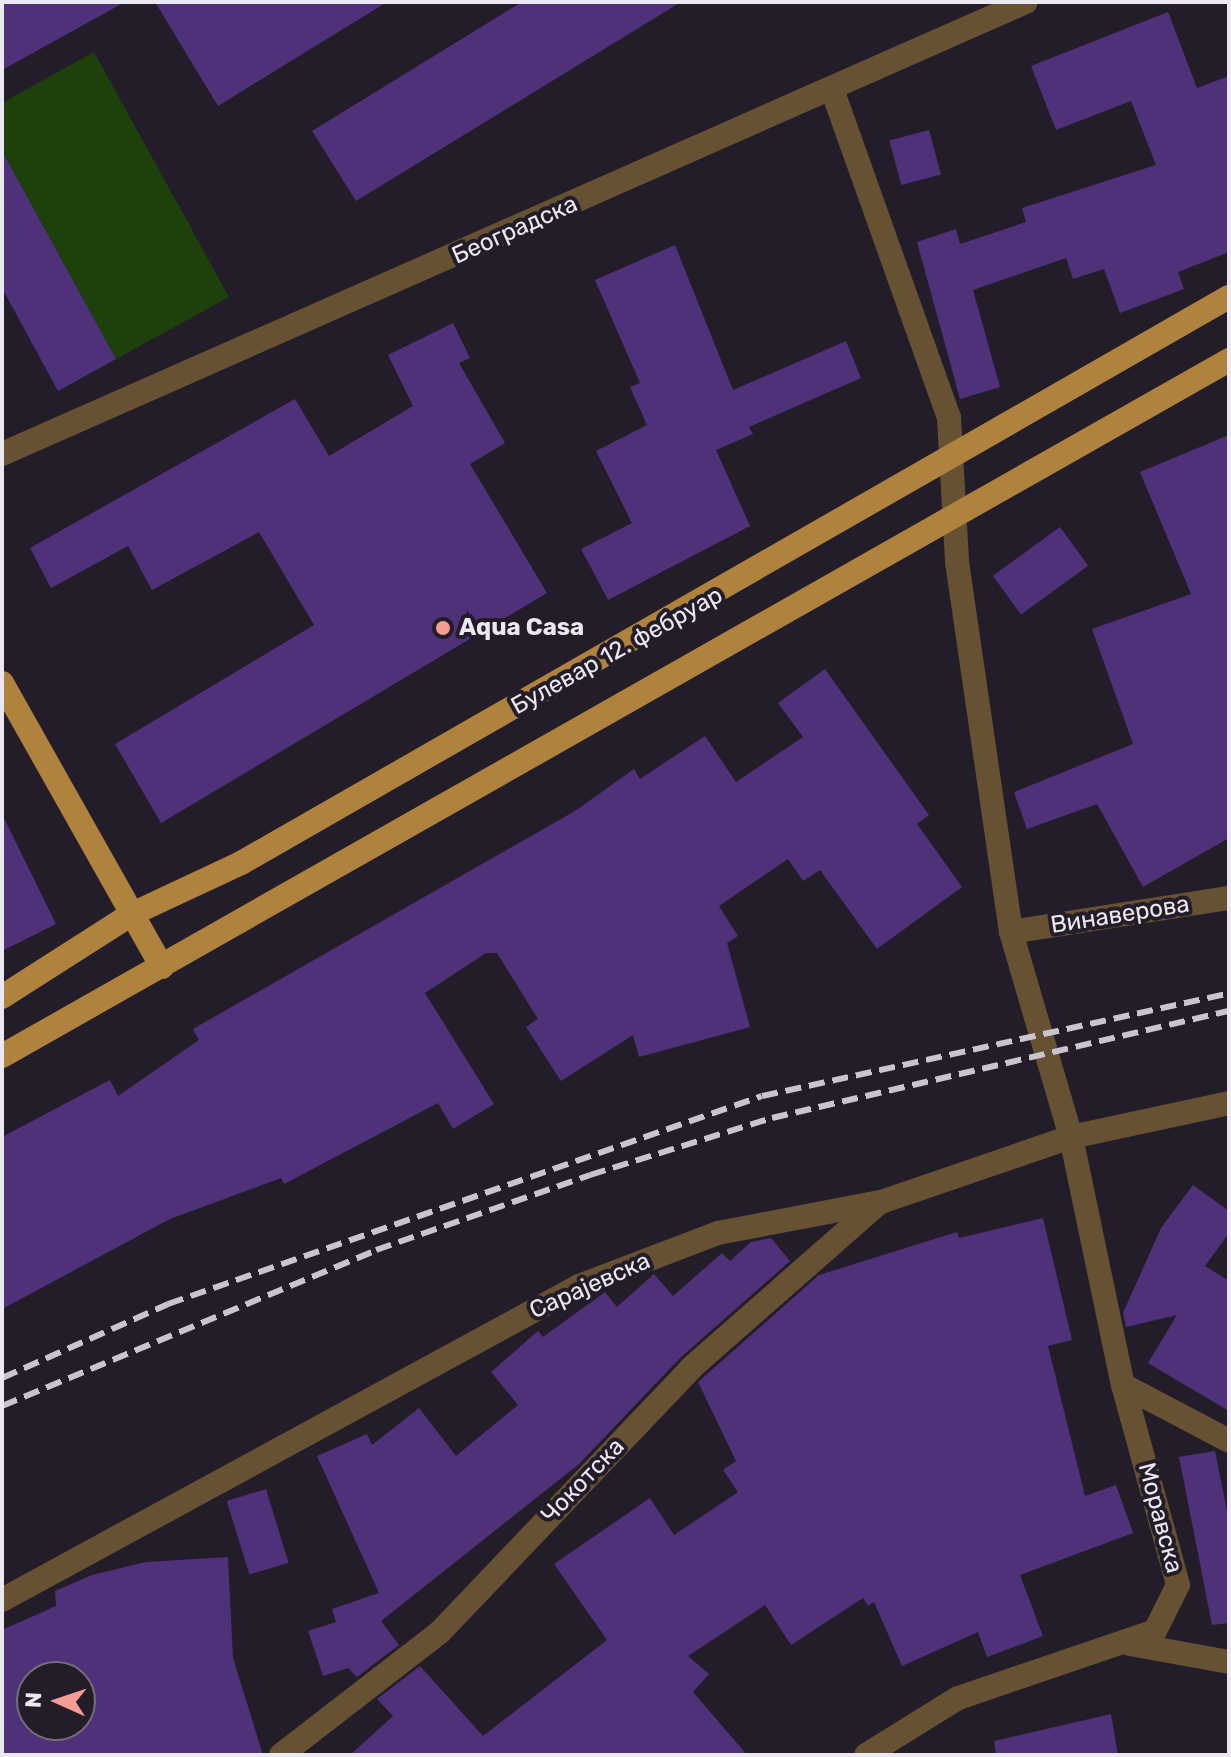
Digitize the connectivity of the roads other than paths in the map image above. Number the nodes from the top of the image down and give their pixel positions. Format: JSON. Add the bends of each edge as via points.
{"nodes":[{"id":1,"x":1026,"y":2,"type":"edge"},
{"id":2,"x":833,"y":92,"type":"junction"},
{"id":3,"x":1229,"y":297,"type":"edge"},
{"id":4,"x":1229,"y":360,"type":"edge"},
{"id":5,"x":2,"y":454,"type":"edge"},
{"id":6,"x":956,"y":460,"type":"junction"},
{"id":7,"x":956,"y":516,"type":"junction"},
{"id":8,"x":2,"y":683,"type":"edge"},
{"id":9,"x":1229,"y":898,"type":"edge"},
{"id":10,"x":130,"y":915,"type":"junction"},
{"id":11,"x":1011,"y":932,"type":"junction"},
{"id":12,"x":162,"y":967,"type":"junction"},
{"id":13,"x":2,"y":997,"type":"edge"},
{"id":14,"x":2,"y":1056,"type":"edge"},
{"id":15,"x":1229,"y":1103,"type":"edge"},
{"id":16,"x":1071,"y":1137,"type":"junction"},
{"id":17,"x":881,"y":1202,"type":"junction"},
{"id":18,"x":1123,"y":1385,"type":"junction"},
{"id":19,"x":1229,"y":1441,"type":"edge"},
{"id":20,"x":2,"y":1600,"type":"edge"},
{"id":21,"x":1130,"y":1644,"type":"junction"},
{"id":22,"x":1229,"y":1662,"type":"edge"},
{"id":23,"x":281,"y":1755,"type":"edge"},
{"id":24,"x":866,"y":1755,"type":"edge"}],
"edges":[{"from":1,"to":2,"type":"street","name":"Београдска"},
{"from":2,"to":5,"type":"street","name":"Београдска"},
{"from":2,"to":6,"type":"street","name":"Моравска","via":[[949,418]]},
{"from":3,"to":6,"type":"main road","name":"Булевар 12. фебруар"},
{"from":4,"to":7,"type":"main road","name":"Булевар 12. фебруар"},
{"from":6,"to":7,"type":"street","name":"Моравска"},
{"from":6,"to":10,"type":"main road","name":"Булевар 12. фебруар","via":[[241,863]]},
{"from":7,"to":11,"type":"street","name":"Моравска"},
{"from":7,"to":12,"type":"main road","name":"Булевар 12. фебруар"},
{"from":8,"to":10,"type":"main road"},
{"from":9,"to":11,"type":"street","name":"Винаверова"},
{"from":10,"to":12,"type":"main road"},
{"from":10,"to":13,"type":"main road","name":"Булевар 12. фебруар"},
{"from":11,"to":16,"type":"street","name":"Моравска"},
{"from":12,"to":14,"type":"main road","name":"Булевар 12. фебруар"},
{"from":15,"to":16,"type":"street","name":"Сарајевска"},
{"from":16,"to":17,"type":"street","name":"Сарајевска"},
{"from":16,"to":18,"type":"street","name":"Моравска"},
{"from":17,"to":20,"type":"street","name":"Сарајевска","via":[[718,1233],[579,1286]]},
{"from":17,"to":23,"type":"street","name":"Чокотска","via":[[691,1368],[440,1632]]},
{"from":18,"to":19,"type":"street"},
{"from":18,"to":21,"type":"street","name":"Моравска","via":[[1178,1585],[1167,1618]]},
{"from":21,"to":22,"type":"street"},
{"from":21,"to":24,"type":"street","name":"Моравска","via":[[958,1698]]}]}
